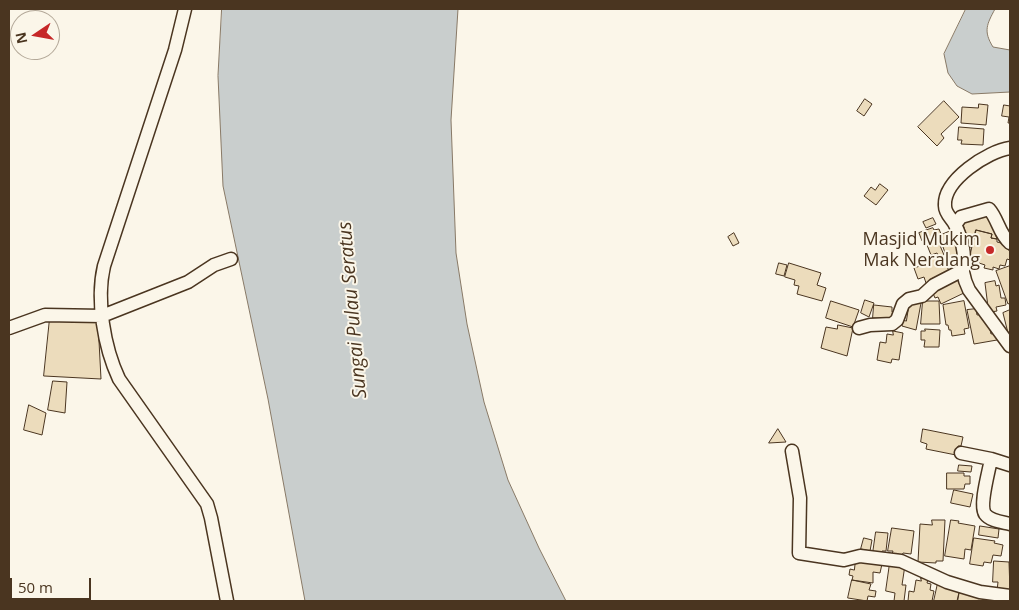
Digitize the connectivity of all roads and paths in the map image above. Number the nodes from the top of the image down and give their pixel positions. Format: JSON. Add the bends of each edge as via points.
{"nodes":[{"id":1,"x":185,"y":9,"type":"edge"},
{"id":2,"x":1010,"y":148,"type":"edge"},
{"id":3,"x":955,"y":225,"type":"junction"},
{"id":4,"x":1010,"y":243,"type":"edge"},
{"id":5,"x":231,"y":259,"type":"dead end"},
{"id":6,"x":963,"y":270,"type":"junction"},
{"id":7,"x":102,"y":316,"type":"junction"},
{"id":8,"x":9,"y":328,"type":"edge"},
{"id":9,"x":859,"y":328,"type":"dead end"},
{"id":10,"x":1010,"y":346,"type":"edge"},
{"id":11,"x":792,"y":451,"type":"dead end"},
{"id":12,"x":961,"y":453,"type":"dead end"},
{"id":13,"x":991,"y":459,"type":"junction"},
{"id":14,"x":1010,"y":465,"type":"edge"},
{"id":15,"x":1010,"y":524,"type":"edge"},
{"id":16,"x":1010,"y":596,"type":"edge"},
{"id":17,"x":227,"y":601,"type":"edge"}],
"edges":[{"from":1,"to":7,"type":"street","via":[[175,50],[104,266],[100,289]]},
{"from":2,"to":3,"type":"street","via":[[986,156],[949,189],[945,209]]},
{"from":3,"to":4,"type":"street","via":[[961,218],[989,209]]},
{"from":3,"to":6,"type":"street","via":[[964,249]]},
{"from":5,"to":7,"type":"street","via":[[214,265],[188,282]]},
{"from":6,"to":9,"type":"street","via":[[934,285],[922,296],[909,299],[892,324]]},
{"from":6,"to":10,"type":"street","via":[[968,290]]},
{"from":7,"to":8,"type":"street","via":[[45,315]]},
{"from":7,"to":17,"type":"street","via":[[118,379],[209,508]]},
{"from":11,"to":16,"type":"street","via":[[800,498],[799,553],[844,560],[860,556],[901,561],[947,582],[980,592]]},
{"from":12,"to":13,"type":"street"},
{"from":13,"to":14,"type":"street"},
{"from":13,"to":15,"type":"street","via":[[982,506],[992,519]]}]}
